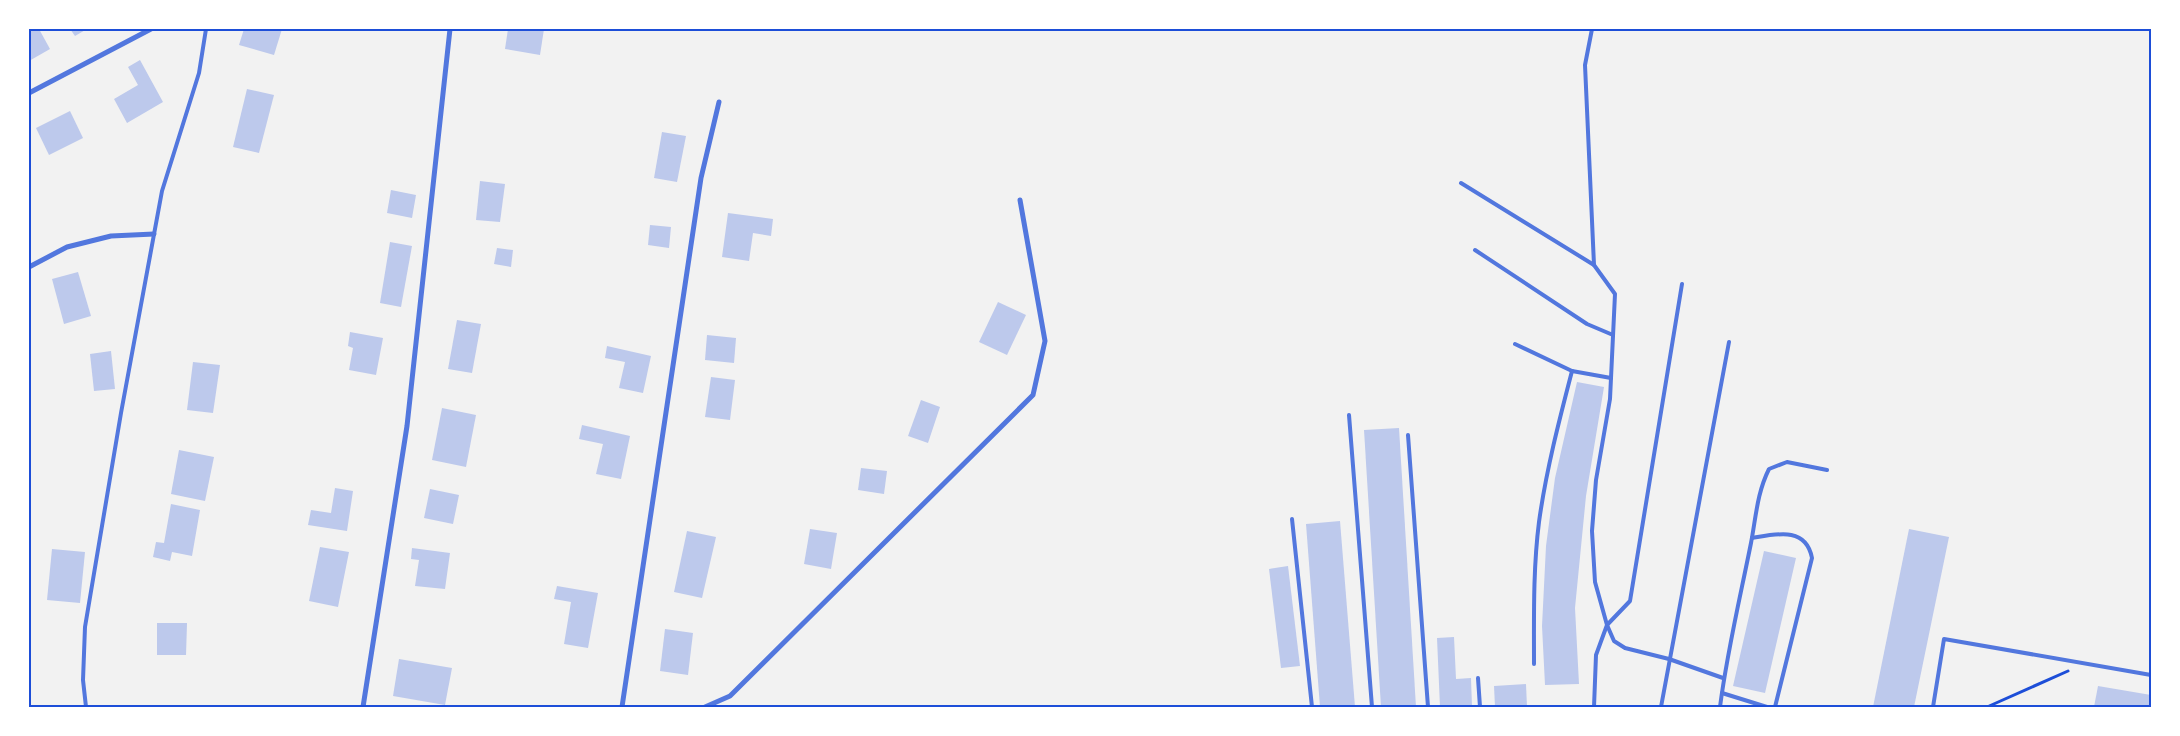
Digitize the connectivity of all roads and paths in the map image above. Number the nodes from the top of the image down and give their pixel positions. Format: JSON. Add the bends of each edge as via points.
{"nodes":[{"id":1,"x":151,"y":29,"type":"edge"},
{"id":2,"x":206,"y":29,"type":"edge"},
{"id":3,"x":450,"y":29,"type":"edge"},
{"id":4,"x":1592,"y":29,"type":"edge"},
{"id":5,"x":29,"y":93,"type":"edge"},
{"id":6,"x":719,"y":102,"type":"dead end"},
{"id":7,"x":1461,"y":183,"type":"dead end"},
{"id":8,"x":1020,"y":200,"type":"dead end"},
{"id":9,"x":154,"y":234,"type":"junction"},
{"id":10,"x":1475,"y":250,"type":"dead end"},
{"id":11,"x":1594,"y":265,"type":"junction"},
{"id":12,"x":29,"y":267,"type":"edge"},
{"id":13,"x":1682,"y":284,"type":"dead end"},
{"id":14,"x":1613,"y":335,"type":"junction"},
{"id":15,"x":1729,"y":342,"type":"dead end"},
{"id":16,"x":1515,"y":344,"type":"dead end"},
{"id":17,"x":1572,"y":372,"type":"junction"},
{"id":18,"x":1611,"y":378,"type":"junction"},
{"id":19,"x":1349,"y":415,"type":"dead end"},
{"id":20,"x":1408,"y":435,"type":"dead end"},
{"id":21,"x":1827,"y":470,"type":"dead end"},
{"id":22,"x":1292,"y":519,"type":"dead end"},
{"id":23,"x":1752,"y":538,"type":"junction"},
{"id":24,"x":1606,"y":625,"type":"junction"},
{"id":25,"x":1669,"y":659,"type":"junction"},
{"id":26,"x":1534,"y":664,"type":"dead end"},
{"id":27,"x":2086,"y":664,"type":"junction"},
{"id":28,"x":2151,"y":675,"type":"edge"},
{"id":29,"x":1478,"y":678,"type":"dead end"},
{"id":30,"x":1723,"y":678,"type":"junction"},
{"id":31,"x":1722,"y":693,"type":"junction"},
{"id":32,"x":86,"y":707,"type":"edge"},
{"id":33,"x":363,"y":707,"type":"edge"},
{"id":34,"x":622,"y":707,"type":"edge"},
{"id":35,"x":705,"y":707,"type":"edge"},
{"id":36,"x":1312,"y":707,"type":"edge"},
{"id":37,"x":1372,"y":707,"type":"edge"},
{"id":38,"x":1428,"y":707,"type":"edge"},
{"id":39,"x":1480,"y":707,"type":"edge"},
{"id":40,"x":1594,"y":707,"type":"edge"},
{"id":41,"x":1661,"y":707,"type":"edge"},
{"id":42,"x":1720,"y":707,"type":"edge"},
{"id":43,"x":1767,"y":707,"type":"edge"},
{"id":44,"x":1775,"y":707,"type":"edge"},
{"id":45,"x":1933,"y":707,"type":"edge"},
{"id":46,"x":1987,"y":707,"type":"edge"}],
"edges":[{"from":1,"to":5,"type":"street"},
{"from":2,"to":9,"type":"lane","via":[[200,73],[162,191]]},
{"from":3,"to":33,"type":"street","via":[[407,426]]},
{"from":4,"to":11,"type":"lane","via":[[1585,65]]},
{"from":6,"to":34,"type":"street","via":[[701,178]]},
{"from":7,"to":11,"type":"lane"},
{"from":8,"to":35,"type":"street","via":[[1045,341],[1033,395],[730,696]]},
{"from":9,"to":12,"type":"street","via":[[111,236],[67,247]]},
{"from":9,"to":32,"type":"lane","via":[[85,627],[83,680]]},
{"from":10,"to":14,"type":"lane","via":[[1587,324]]},
{"from":11,"to":14,"type":"lane","via":[[1615,294]]},
{"from":13,"to":24,"type":"lane","via":[[1630,601]]},
{"from":14,"to":18,"type":"lane"},
{"from":15,"to":25,"type":"lane"},
{"from":16,"to":17,"type":"lane"},
{"from":17,"to":18,"type":"lane"},
{"from":17,"to":26,"type":"lane","via":[[1555,436],[1539,522],[1534,592]]},
{"from":18,"to":24,"type":"lane","via":[[1592,531],[1595,582]]},
{"from":19,"to":37,"type":"lane"},
{"from":20,"to":38,"type":"lane"},
{"from":21,"to":23,"type":"lane","via":[[1787,462],[1769,469],[1760,488]]},
{"from":22,"to":36,"type":"lane"},
{"from":23,"to":30,"type":"lane"},
{"from":23,"to":44,"type":"lane","via":[[1783,533],[1800,538],[1810,548],[1812,558]]},
{"from":24,"to":25,"type":"lane","via":[[1614,640],[1625,648]]},
{"from":24,"to":40,"type":"lane","via":[[1596,655]]},
{"from":25,"to":30,"type":"lane"},
{"from":25,"to":41,"type":"lane"},
{"from":27,"to":28,"type":"lane"},
{"from":27,"to":45,"type":"lane","via":[[1944,639]]},
{"from":27,"to":46,"type":"path"},
{"from":29,"to":39,"type":"lane"},
{"from":30,"to":31,"type":"lane"},
{"from":31,"to":42,"type":"lane"},
{"from":31,"to":43,"type":"lane"}]}
